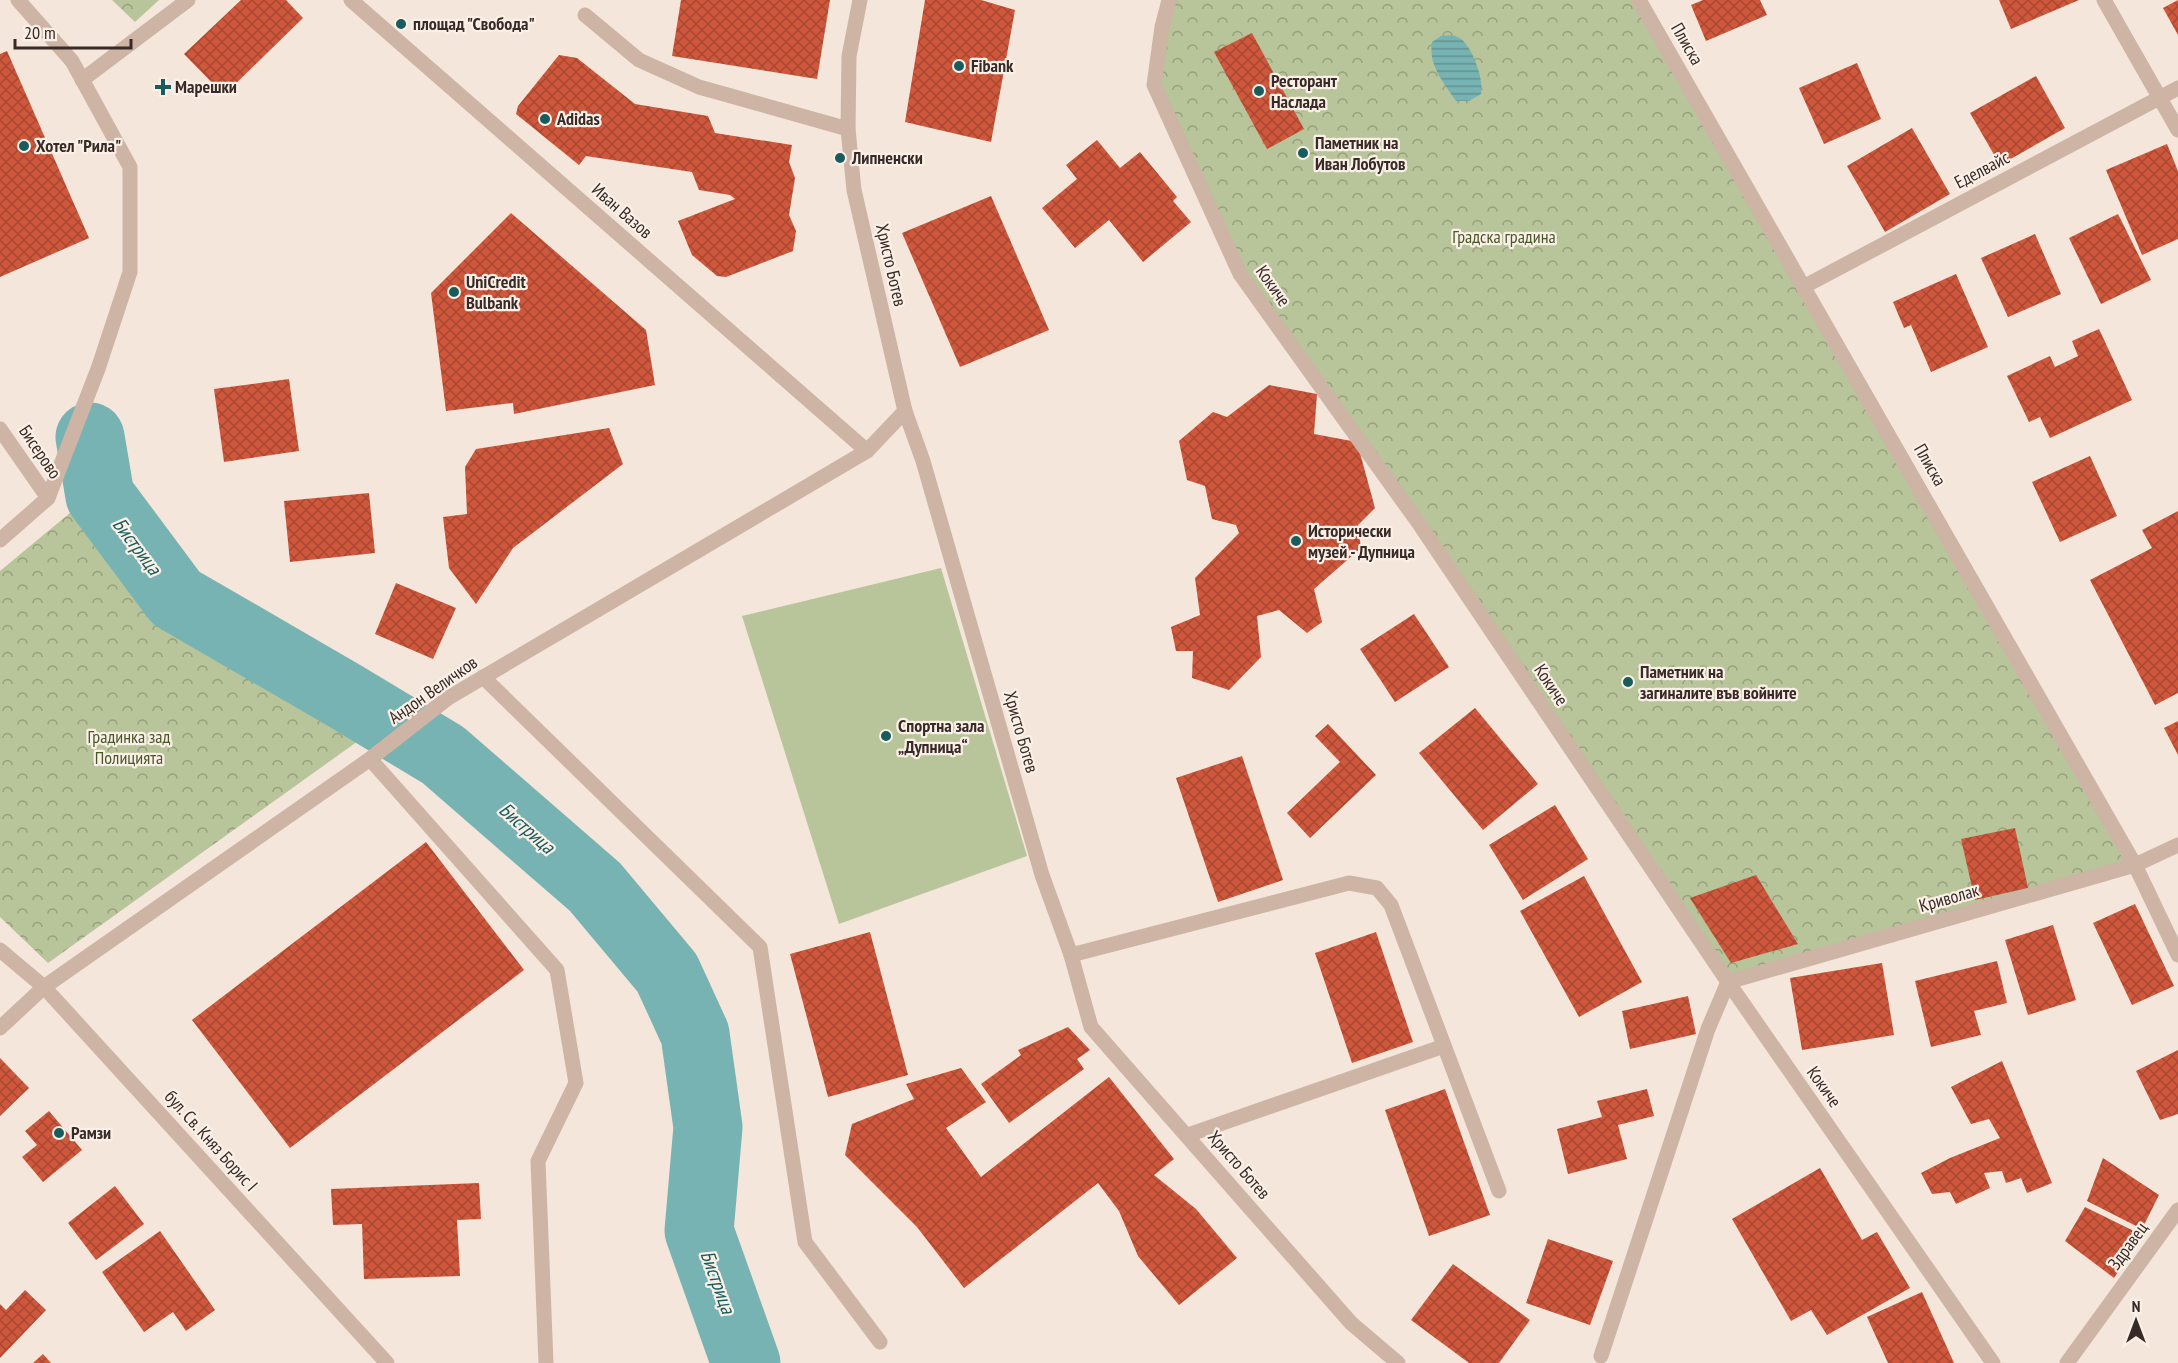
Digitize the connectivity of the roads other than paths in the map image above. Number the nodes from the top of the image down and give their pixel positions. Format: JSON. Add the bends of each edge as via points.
{"nodes":[{"id":1,"x":18,"y":0,"type":"edge"},
{"id":2,"x":188,"y":0,"type":"edge"},
{"id":3,"x":351,"y":0,"type":"edge"},
{"id":4,"x":860,"y":0,"type":"edge"},
{"id":5,"x":1169,"y":0,"type":"edge"},
{"id":6,"x":1639,"y":0,"type":"edge"},
{"id":7,"x":2104,"y":0,"type":"edge"},
{"id":8,"x":585,"y":15,"type":"dead end"},
{"id":9,"x":82,"y":80,"type":"junction"},
{"id":10,"x":2178,"y":88,"type":"edge"},
{"id":11,"x":2160,"y":99,"type":"junction"},
{"id":12,"x":848,"y":129,"type":"junction"},
{"id":13,"x":2178,"y":130,"type":"edge"},
{"id":14,"x":1805,"y":286,"type":"junction"},
{"id":15,"x":905,"y":411,"type":"junction"},
{"id":16,"x":0,"y":429,"type":"edge"},
{"id":17,"x":867,"y":451,"type":"junction"},
{"id":18,"x":48,"y":498,"type":"junction"},
{"id":19,"x":0,"y":540,"type":"edge"},
{"id":20,"x":483,"y":677,"type":"junction"},
{"id":21,"x":370,"y":759,"type":"junction"},
{"id":22,"x":2178,"y":845,"type":"edge"},
{"id":23,"x":2135,"y":865,"type":"junction"},
{"id":24,"x":0,"y":950,"type":"edge"},
{"id":25,"x":1071,"y":955,"type":"junction"},
{"id":26,"x":2178,"y":955,"type":"edge"},
{"id":27,"x":1728,"y":982,"type":"junction"},
{"id":28,"x":44,"y":987,"type":"junction"},
{"id":29,"x":0,"y":1028,"type":"edge"},
{"id":30,"x":1444,"y":1046,"type":"junction"},
{"id":31,"x":1188,"y":1135,"type":"junction"},
{"id":32,"x":1499,"y":1191,"type":"dead end"},
{"id":33,"x":2178,"y":1210,"type":"edge"},
{"id":34,"x":879,"y":1342,"type":"dead end"},
{"id":35,"x":1601,"y":1356,"type":"dead end"},
{"id":36,"x":387,"y":1363,"type":"edge"},
{"id":37,"x":546,"y":1363,"type":"edge"},
{"id":38,"x":1398,"y":1363,"type":"edge"},
{"id":39,"x":1993,"y":1363,"type":"edge"},
{"id":40,"x":2067,"y":1363,"type":"edge"}],
"edges":[{"from":1,"to":9,"type":"street","via":[[72,61]]},
{"from":2,"to":9,"type":"street"},
{"from":3,"to":17,"type":"street","name":"Иван Вазов"},
{"from":4,"to":12,"type":"street","name":"Христо Ботев","via":[[849,56]]},
{"from":5,"to":27,"type":"street","name":"Кокиче","via":[[1154,85],[1240,274],[1420,525]]},
{"from":6,"to":14,"type":"street","name":"Плиска"},
{"from":7,"to":11,"type":"street"},
{"from":8,"to":12,"type":"street","via":[[639,60],[699,87]]},
{"from":9,"to":18,"type":"street","via":[[130,167],[130,272],[98,369]]},
{"from":10,"to":11,"type":"street","name":"Еделвайс"},
{"from":11,"to":13,"type":"street"},
{"from":11,"to":14,"type":"street","name":"Еделвайс"},
{"from":12,"to":15,"type":"street","name":"Христо Ботев","via":[[854,190]]},
{"from":14,"to":23,"type":"street","name":"Плиска"},
{"from":15,"to":17,"type":"street","name":"Андон Величков"},
{"from":15,"to":25,"type":"street","name":"Христо Ботев","via":[[1042,875]]},
{"from":16,"to":18,"type":"street","name":"Бисерово"},
{"from":17,"to":20,"type":"street","name":"Андон Величков"},
{"from":18,"to":19,"type":"street"},
{"from":20,"to":21,"type":"street","name":"Андон Величков","via":[[448,698]]},
{"from":20,"to":34,"type":"street","via":[[760,947],[805,1242]]},
{"from":21,"to":28,"type":"street","name":"Андон Величков"},
{"from":21,"to":37,"type":"street","via":[[557,970],[576,1083],[538,1161]]},
{"from":22,"to":23,"type":"street","name":"Криволак"},
{"from":23,"to":26,"type":"street","name":"Плиска"},
{"from":23,"to":27,"type":"street","name":"Криволак"},
{"from":24,"to":28,"type":"street","name":"бул. Св. Княз Борис I"},
{"from":25,"to":30,"type":"street","via":[[1349,883],[1377,888],[1391,905]]},
{"from":25,"to":31,"type":"street","name":"Христо Ботев","via":[[1091,1027]]},
{"from":27,"to":35,"type":"street","via":[[1707,1029]]},
{"from":27,"to":39,"type":"street","name":"Кокиче"},
{"from":28,"to":29,"type":"street","name":"Андон Величков"},
{"from":28,"to":36,"type":"street","name":"бул. Св. Княз Борис I"},
{"from":30,"to":31,"type":"street"},
{"from":30,"to":32,"type":"street"},
{"from":31,"to":38,"type":"street","name":"Христо Ботев","via":[[1351,1323]]},
{"from":33,"to":40,"type":"street","name":"Здравец"}]}
